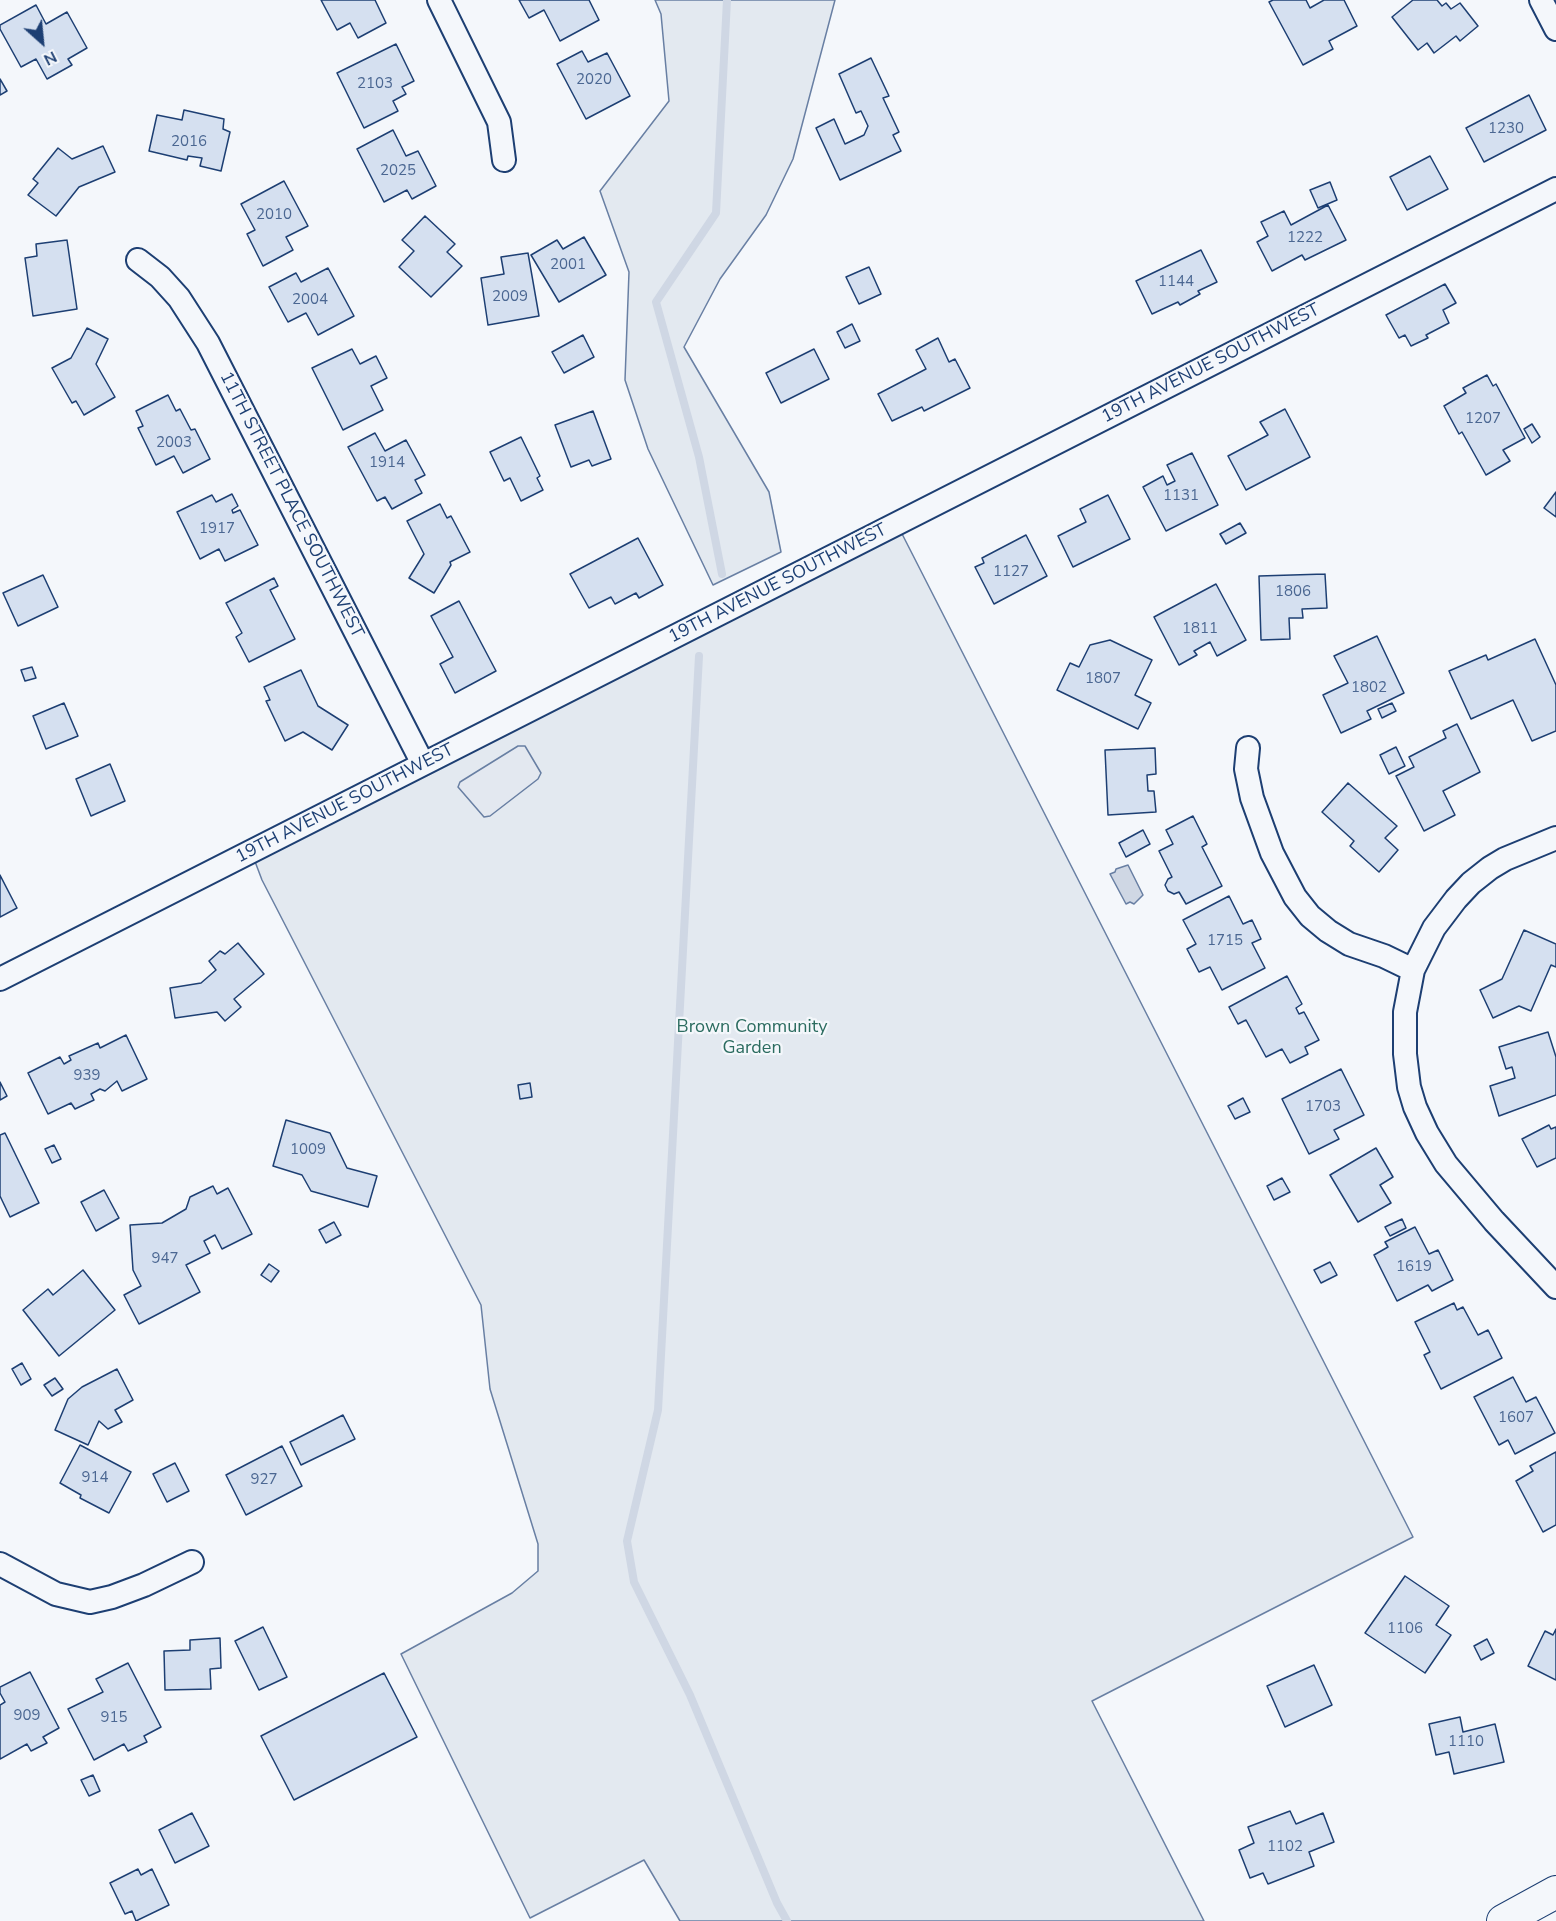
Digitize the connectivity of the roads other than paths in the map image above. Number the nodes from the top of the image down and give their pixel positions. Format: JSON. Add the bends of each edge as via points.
{"nodes":[{"id":1,"x":440,"y":0,"type":"edge"},
{"id":2,"x":1541,"y":0,"type":"edge"},
{"id":3,"x":1556,"y":29,"type":"edge"},
{"id":4,"x":504,"y":160,"type":"dead end"},
{"id":5,"x":1556,"y":189,"type":"edge"},
{"id":6,"x":138,"y":260,"type":"dead end"},
{"id":7,"x":1248,"y":748,"type":"dead end"},
{"id":8,"x":423,"y":764,"type":"junction"},
{"id":9,"x":1556,"y":838,"type":"edge"},
{"id":10,"x":1413,"y":970,"type":"junction"},
{"id":11,"x":0,"y":979,"type":"edge"},
{"id":12,"x":1556,"y":1287,"type":"edge"},
{"id":13,"x":192,"y":1562,"type":"dead end"},
{"id":14,"x":0,"y":1564,"type":"edge"},
{"id":15,"x":1556,"y":1892,"type":"edge"},
{"id":16,"x":1503,"y":1921,"type":"edge"}],
"edges":[{"from":1,"to":4,"type":"street","via":[[499,122]]},
{"from":2,"to":3,"type":"street"},
{"from":5,"to":8,"type":"street","name":"19TH AVENUE SOUTHWEST"},
{"from":6,"to":8,"type":"street","name":"11TH STREET PLACE SOUTHWEST","via":[[179,298],[208,343]]},
{"from":7,"to":10,"type":"street","via":[[1246,769],[1252,798],[1272,853],[1295,897],[1310,916],[1349,944]]},
{"from":8,"to":11,"type":"street","name":"19TH AVENUE SOUTHWEST"},
{"from":9,"to":10,"type":"street","via":[[1505,858],[1472,883],[1434,928]]},
{"from":10,"to":12,"type":"street","via":[[1405,1012],[1405,1054],[1409,1087],[1427,1133],[1446,1164]]},
{"from":13,"to":14,"type":"street","via":[[144,1585],[90,1602],[56,1594]]},
{"from":15,"to":16,"type":"street"}]}
